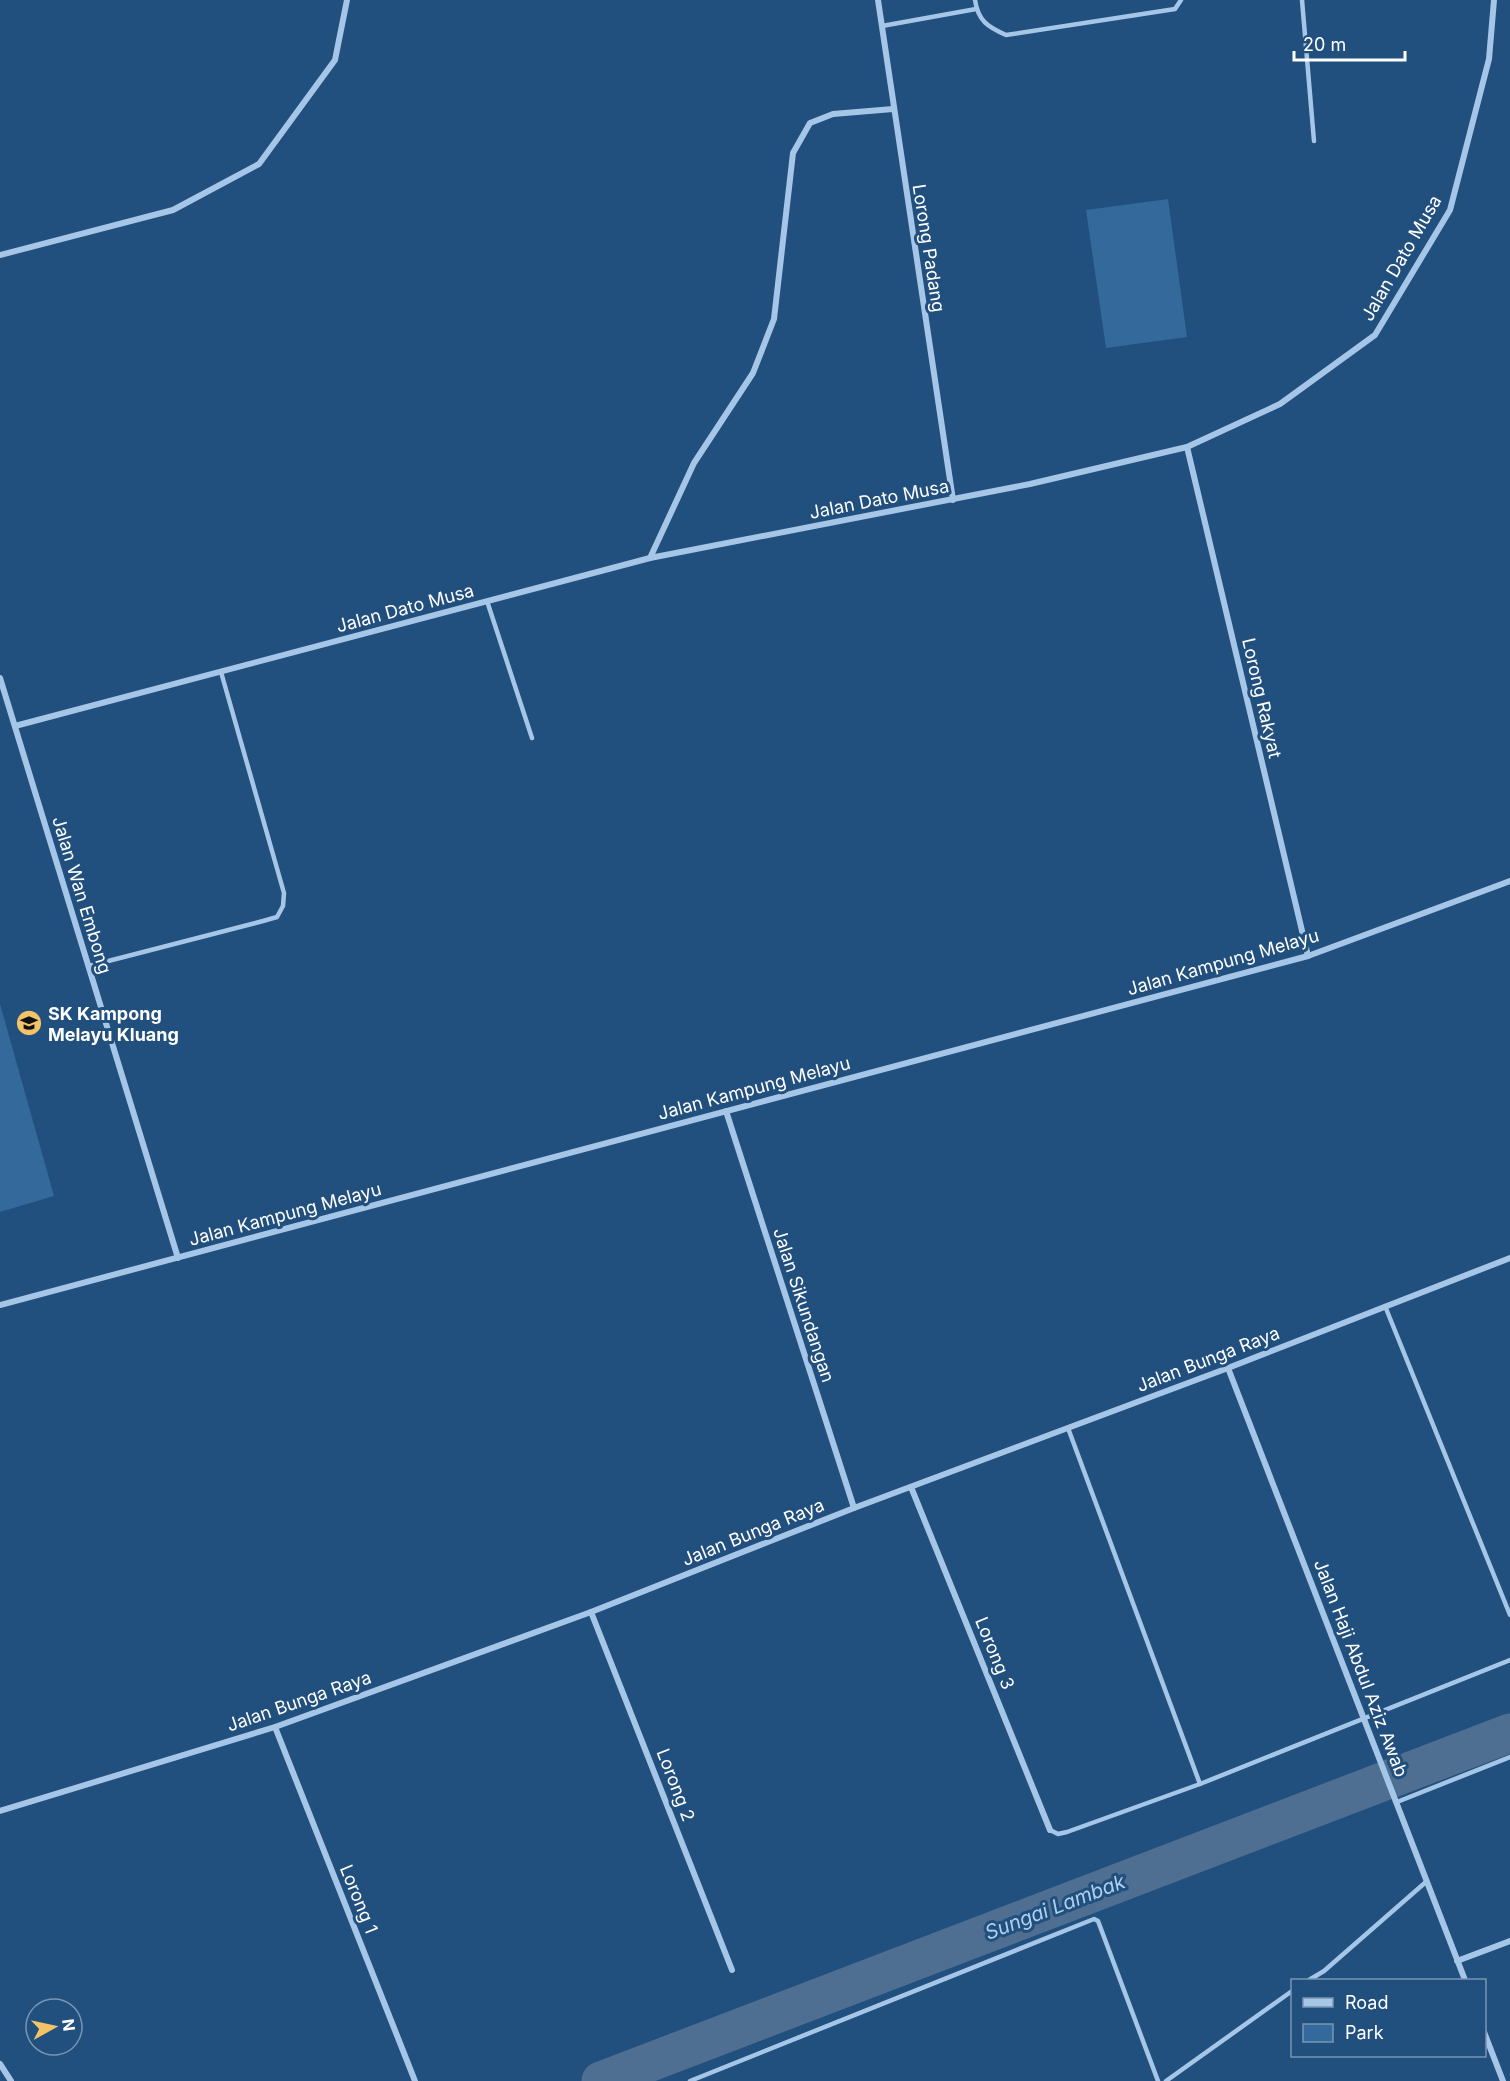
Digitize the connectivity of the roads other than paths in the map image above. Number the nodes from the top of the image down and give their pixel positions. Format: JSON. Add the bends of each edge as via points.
{"nodes":[{"id":1,"x":347,"y":0,"type":"edge"},
{"id":2,"x":878,"y":0,"type":"edge"},
{"id":3,"x":975,"y":0,"type":"edge"},
{"id":4,"x":1181,"y":0,"type":"edge"},
{"id":5,"x":1302,"y":0,"type":"edge"},
{"id":6,"x":1494,"y":0,"type":"edge"},
{"id":7,"x":976,"y":9,"type":"junction"},
{"id":8,"x":882,"y":26,"type":"junction"},
{"id":9,"x":893,"y":108,"type":"junction"},
{"id":10,"x":1314,"y":141,"type":"dead end"},
{"id":11,"x":0,"y":255,"type":"edge"},
{"id":12,"x":1186,"y":447,"type":"junction"},
{"id":13,"x":953,"y":500,"type":"junction"},
{"id":14,"x":650,"y":558,"type":"junction"},
{"id":15,"x":487,"y":602,"type":"junction"},
{"id":16,"x":221,"y":672,"type":"junction"},
{"id":17,"x":0,"y":678,"type":"edge"},
{"id":18,"x":15,"y":726,"type":"junction"},
{"id":19,"x":532,"y":738,"type":"dead end"},
{"id":20,"x":1510,"y":881,"type":"edge"},
{"id":21,"x":1308,"y":956,"type":"junction"},
{"id":22,"x":88,"y":966,"type":"junction"},
{"id":23,"x":726,"y":1111,"type":"junction"},
{"id":24,"x":178,"y":1258,"type":"junction"},
{"id":25,"x":1510,"y":1258,"type":"edge"},
{"id":26,"x":0,"y":1305,"type":"edge"},
{"id":27,"x":1385,"y":1306,"type":"junction"},
{"id":28,"x":1228,"y":1368,"type":"junction"},
{"id":29,"x":1068,"y":1428,"type":"junction"},
{"id":30,"x":911,"y":1487,"type":"junction"},
{"id":31,"x":854,"y":1508,"type":"junction"},
{"id":32,"x":591,"y":1612,"type":"junction"},
{"id":33,"x":1510,"y":1615,"type":"edge"},
{"id":34,"x":1510,"y":1660,"type":"edge"},
{"id":35,"x":1364,"y":1718,"type":"junction"},
{"id":36,"x":275,"y":1727,"type":"junction"},
{"id":37,"x":1510,"y":1757,"type":"edge"},
{"id":38,"x":1200,"y":1784,"type":"junction"},
{"id":39,"x":1397,"y":1802,"type":"junction"},
{"id":40,"x":0,"y":1811,"type":"edge"},
{"id":41,"x":1050,"y":1830,"type":"joint"},
{"id":42,"x":1427,"y":1881,"type":"junction"},
{"id":43,"x":1510,"y":1941,"type":"edge"},
{"id":44,"x":1457,"y":1961,"type":"junction"},
{"id":45,"x":732,"y":1970,"type":"dead end"},
{"id":46,"x":1311,"y":1979,"type":"edge"},
{"id":47,"x":1464,"y":1979,"type":"edge"},
{"id":48,"x":1291,"y":1992,"type":"edge"},
{"id":49,"x":1486,"y":2035,"type":"edge"},
{"id":50,"x":0,"y":2064,"type":"edge"},
{"id":51,"x":11,"y":2081,"type":"edge"},
{"id":52,"x":415,"y":2081,"type":"edge"},
{"id":53,"x":690,"y":2081,"type":"edge"},
{"id":54,"x":1158,"y":2081,"type":"edge"},
{"id":55,"x":1166,"y":2081,"type":"edge"},
{"id":56,"x":1503,"y":2081,"type":"edge"}],
"edges":[{"from":1,"to":11,"type":"street","via":[[335,60],[259,164],[173,210]]},
{"from":2,"to":8,"type":"street","name":"Lorong Padang"},
{"from":3,"to":7,"type":"lane"},
{"from":4,"to":7,"type":"lane","via":[[1175,9],[1006,35],[988,26]]},
{"from":5,"to":10,"type":"lane"},
{"from":6,"to":12,"type":"street","name":"Jalan Dato Musa","via":[[1489,59],[1450,210],[1375,335],[1280,404]]},
{"from":7,"to":8,"type":"lane"},
{"from":8,"to":9,"type":"street","name":"Lorong Padang"},
{"from":9,"to":13,"type":"street","name":"Lorong Padang"},
{"from":9,"to":14,"type":"street","via":[[833,114],[810,123],[794,153],[774,319],[753,373],[694,463]]},
{"from":12,"to":13,"type":"street","name":"Jalan Dato Musa"},
{"from":12,"to":21,"type":"street","name":"Lorong Rakyat"},
{"from":13,"to":14,"type":"street","name":"Jalan Dato Musa"},
{"from":14,"to":15,"type":"street","name":"Jalan Dato Musa"},
{"from":15,"to":16,"type":"street","name":"Jalan Dato Musa"},
{"from":15,"to":19,"type":"lane"},
{"from":16,"to":18,"type":"street","name":"Jalan Dato Musa"},
{"from":16,"to":22,"type":"lane","via":[[284,892],[283,906],[277,917]]},
{"from":17,"to":18,"type":"street","name":"Jalan Wan Embong"},
{"from":18,"to":22,"type":"street","name":"Jalan Wan Embong"},
{"from":20,"to":21,"type":"street","name":"Jalan Kampung Melayu"},
{"from":21,"to":23,"type":"street","name":"Jalan Kampung Melayu"},
{"from":22,"to":24,"type":"street","name":"Jalan Wan Embong"},
{"from":23,"to":24,"type":"street","name":"Jalan Kampung Melayu"},
{"from":23,"to":31,"type":"street","name":"Jalan Sikundangan"},
{"from":24,"to":26,"type":"street","name":"Jalan Kampung Melayu"},
{"from":25,"to":27,"type":"street","name":"Jalan Bunga Raya"},
{"from":27,"to":28,"type":"street","name":"Jalan Bunga Raya"},
{"from":27,"to":33,"type":"lane"},
{"from":28,"to":29,"type":"street","name":"Jalan Bunga Raya"},
{"from":28,"to":35,"type":"street","name":"Jalan Haji Abdul Aziz Awab"},
{"from":29,"to":30,"type":"street","name":"Jalan Bunga Raya"},
{"from":29,"to":38,"type":"lane"},
{"from":30,"to":31,"type":"street","name":"Jalan Bunga Raya"},
{"from":30,"to":41,"type":"street","name":"Lorong 3"},
{"from":31,"to":32,"type":"street","name":"Jalan Bunga Raya"},
{"from":32,"to":36,"type":"street","name":"Jalan Bunga Raya"},
{"from":32,"to":45,"type":"street","name":"Lorong 2"},
{"from":34,"to":35,"type":"lane"},
{"from":35,"to":38,"type":"lane"},
{"from":35,"to":39,"type":"street","name":"Jalan Haji Abdul Aziz Awab"},
{"from":36,"to":40,"type":"street","name":"Jalan Bunga Raya"},
{"from":36,"to":52,"type":"street","name":"Lorong 1"},
{"from":37,"to":39,"type":"lane"},
{"from":38,"to":41,"type":"lane","via":[[1067,1832],[1058,1834]]},
{"from":39,"to":42,"type":"street","name":"Jalan Haji Abdul Aziz Awab"},
{"from":42,"to":44,"type":"street","name":"Jalan Haji Abdul Aziz Awab"},
{"from":42,"to":46,"type":"lane"},
{"from":43,"to":44,"type":"street"},
{"from":44,"to":47,"type":"street","name":"Jalan Haji Abdul Aziz Awab"},
{"from":48,"to":55,"type":"lane"},
{"from":49,"to":56,"type":"street"},
{"from":50,"to":51,"type":"street"},
{"from":53,"to":54,"type":"lane","via":[[1094,1919]]}]}
